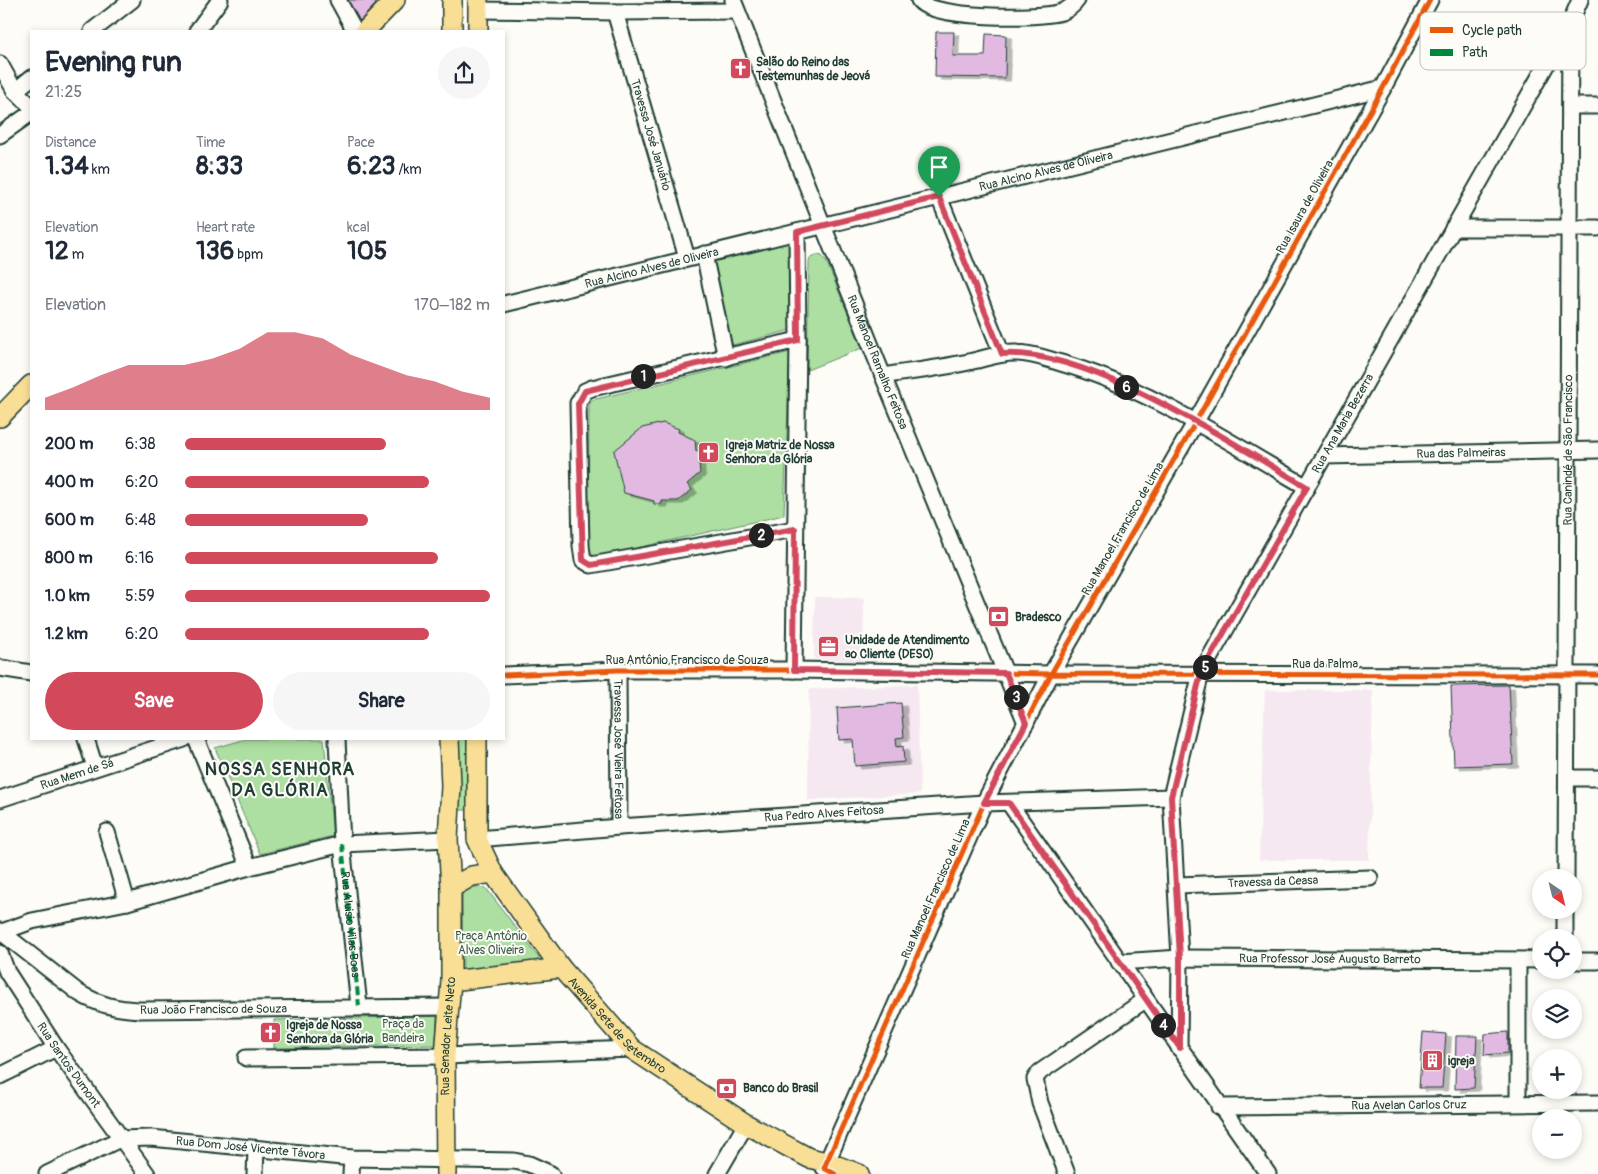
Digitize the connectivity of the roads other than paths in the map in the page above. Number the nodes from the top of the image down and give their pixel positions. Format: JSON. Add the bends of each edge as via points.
{"nodes":[{"id":1,"x":132,"y":0,"type":"edge"},
{"id":2,"x":220,"y":0,"type":"edge"},
{"id":3,"x":338,"y":0,"type":"edge"},
{"id":4,"x":395,"y":0,"type":"edge"},
{"id":5,"x":452,"y":0,"type":"edge"},
{"id":6,"x":919,"y":0,"type":"edge"},
{"id":7,"x":1077,"y":0,"type":"edge"},
{"id":8,"x":1430,"y":0,"type":"edge"},
{"id":9,"x":1580,"y":0,"type":"edge"},
{"id":10,"x":478,"y":5,"type":"edge"},
{"id":11,"x":735,"y":5,"type":"edge"},
{"id":12,"x":615,"y":12,"type":"junction"},
{"id":13,"x":1424,"y":12,"type":"edge"},
{"id":14,"x":1575,"y":12,"type":"edge"},
{"id":15,"x":1420,"y":19,"type":"edge"},
{"id":16,"x":93,"y":30,"type":"edge"},
{"id":17,"x":198,"y":30,"type":"edge"},
{"id":18,"x":354,"y":30,"type":"edge"},
{"id":19,"x":366,"y":30,"type":"edge"},
{"id":20,"x":452,"y":30,"type":"edge"},
{"id":21,"x":478,"y":30,"type":"edge"},
{"id":22,"x":0,"y":64,"type":"edge"},
{"id":23,"x":1543,"y":70,"type":"edge"},
{"id":24,"x":1570,"y":70,"type":"edge"},
{"id":25,"x":30,"y":79,"type":"edge"},
{"id":26,"x":1383,"y":88,"type":"junction"},
{"id":27,"x":8,"y":90,"type":"edge"},
{"id":28,"x":30,"y":105,"type":"edge"},
{"id":29,"x":1570,"y":106,"type":"junction"},
{"id":30,"x":1598,"y":106,"type":"edge"},
{"id":31,"x":30,"y":115,"type":"edge"},
{"id":32,"x":0,"y":135,"type":"edge"},
{"id":33,"x":939,"y":197,"type":"junction"},
{"id":34,"x":824,"y":225,"type":"junction"},
{"id":35,"x":1453,"y":228,"type":"junction"},
{"id":36,"x":1569,"y":228,"type":"junction"},
{"id":37,"x":1598,"y":228,"type":"edge"},
{"id":38,"x":797,"y":232,"type":"junction"},
{"id":39,"x":704,"y":254,"type":"junction"},
{"id":40,"x":687,"y":258,"type":"junction"},
{"id":41,"x":505,"y":304,"type":"edge"},
{"id":42,"x":798,"y":340,"type":"junction"},
{"id":43,"x":1002,"y":354,"type":"junction"},
{"id":44,"x":726,"y":358,"type":"junction"},
{"id":45,"x":883,"y":376,"type":"junction"},
{"id":46,"x":30,"y":386,"type":"edge"},
{"id":47,"x":0,"y":417,"type":"edge"},
{"id":48,"x":1195,"y":423,"type":"junction"},
{"id":49,"x":1570,"y":450,"type":"junction"},
{"id":50,"x":1598,"y":450,"type":"edge"},
{"id":51,"x":1325,"y":456,"type":"junction"},
{"id":52,"x":1307,"y":487,"type":"junction"},
{"id":53,"x":795,"y":529,"type":"junction"},
{"id":54,"x":0,"y":668,"type":"edge"},
{"id":55,"x":618,"y":670,"type":"junction"},
{"id":56,"x":794,"y":670,"type":"junction"},
{"id":57,"x":30,"y":673,"type":"edge"},
{"id":58,"x":1006,"y":673,"type":"junction"},
{"id":59,"x":1201,"y":673,"type":"junction"},
{"id":60,"x":1051,"y":674,"type":"junction"},
{"id":61,"x":505,"y":675,"type":"edge"},
{"id":62,"x":1568,"y":675,"type":"junction"},
{"id":63,"x":1598,"y":675,"type":"edge"},
{"id":64,"x":1026,"y":723,"type":"junction"},
{"id":65,"x":86,"y":740,"type":"edge"},
{"id":66,"x":181,"y":740,"type":"edge"},
{"id":67,"x":196,"y":740,"type":"edge"},
{"id":68,"x":337,"y":740,"type":"edge"},
{"id":69,"x":449,"y":740,"type":"edge"},
{"id":70,"x":477,"y":740,"type":"edge"},
{"id":71,"x":95,"y":767,"type":"junction"},
{"id":72,"x":1568,"y":778,"type":"junction"},
{"id":73,"x":1598,"y":778,"type":"edge"},
{"id":74,"x":1171,"y":797,"type":"junction"},
{"id":75,"x":0,"y":799,"type":"edge"},
{"id":76,"x":984,"y":803,"type":"junction"},
{"id":77,"x":1009,"y":803,"type":"junction"},
{"id":78,"x":619,"y":827,"type":"junction"},
{"id":79,"x":108,"y":832,"type":"dead end"},
{"id":80,"x":448,"y":839,"type":"junction"},
{"id":81,"x":477,"y":839,"type":"junction"},
{"id":82,"x":342,"y":844,"type":"junction"},
{"id":83,"x":248,"y":867,"type":"junction"},
{"id":84,"x":1566,"y":869,"type":"edge"},
{"id":85,"x":494,"y":873,"type":"junction"},
{"id":86,"x":1370,"y":878,"type":"dead end"},
{"id":87,"x":1177,"y":885,"type":"junction"},
{"id":88,"x":451,"y":888,"type":"junction"},
{"id":89,"x":127,"y":902,"type":"junction"},
{"id":90,"x":1,"y":932,"type":"edge"},
{"id":91,"x":0,"y":952,"type":"edge"},
{"id":92,"x":1180,"y":958,"type":"junction"},
{"id":93,"x":1518,"y":960,"type":"junction"},
{"id":94,"x":1532,"y":960,"type":"edge"},
{"id":95,"x":1582,"y":960,"type":"edge"},
{"id":96,"x":1598,"y":961,"type":"edge"},
{"id":97,"x":1119,"y":962,"type":"junction"},
{"id":98,"x":561,"y":968,"type":"junction"},
{"id":99,"x":451,"y":981,"type":"junction"},
{"id":100,"x":1145,"y":1000,"type":"junction"},
{"id":101,"x":359,"y":1006,"type":"junction"},
{"id":102,"x":450,"y":1006,"type":"junction"},
{"id":103,"x":56,"y":1048,"type":"junction"},
{"id":104,"x":1180,"y":1048,"type":"junction"},
{"id":105,"x":632,"y":1049,"type":"junction"},
{"id":106,"x":445,"y":1056,"type":"junction"},
{"id":107,"x":246,"y":1058,"type":"dead end"},
{"id":108,"x":0,"y":1076,"type":"edge"},
{"id":109,"x":1518,"y":1102,"type":"junction"},
{"id":110,"x":1598,"y":1103,"type":"edge"},
{"id":111,"x":1220,"y":1107,"type":"junction"},
{"id":112,"x":746,"y":1124,"type":"junction"},
{"id":113,"x":120,"y":1139,"type":"junction"},
{"id":114,"x":256,"y":1150,"type":"junction"},
{"id":115,"x":352,"y":1158,"type":"junction"},
{"id":116,"x":824,"y":1165,"type":"edge"},
{"id":117,"x":446,"y":1167,"type":"edge"},
{"id":118,"x":46,"y":1174,"type":"edge"},
{"id":119,"x":147,"y":1174,"type":"edge"},
{"id":120,"x":255,"y":1174,"type":"edge"},
{"id":121,"x":351,"y":1174,"type":"edge"},
{"id":122,"x":551,"y":1174,"type":"edge"},
{"id":123,"x":716,"y":1174,"type":"edge"},
{"id":124,"x":859,"y":1174,"type":"edge"},
{"id":125,"x":1068,"y":1174,"type":"edge"},
{"id":126,"x":1268,"y":1174,"type":"edge"}],
"edges":[{"from":1,"to":16,"type":"street"},
{"from":2,"to":17,"type":"street"},
{"from":3,"to":18,"type":"street"},
{"from":4,"to":19,"type":"main road"},
{"from":5,"to":20,"type":"main road"},
{"from":6,"to":7,"type":"street","via":[[929,8],[1015,16],[1063,12]]},
{"from":8,"to":13,"type":"street","name":"Rua Isaura de Oliveira"},
{"from":9,"to":14,"type":"street","name":"Rua Ana Maria Bezerra"},
{"from":10,"to":12,"type":"street"},
{"from":10,"to":21,"type":"main road"},
{"from":11,"to":12,"type":"street"},
{"from":11,"to":34,"type":"street","name":"Rua Manoel Ramalho Feitosa"},
{"from":12,"to":40,"type":"street","name":"Travessa José Januário"},
{"from":15,"to":26,"type":"street","name":"Rua Isaura de Oliveira"},
{"from":22,"to":27,"type":"street"},
{"from":23,"to":35,"type":"street","name":"Rua Ana Maria Bezerra"},
{"from":24,"to":29,"type":"street","name":"Rua Canindé de São Francisco"},
{"from":25,"to":27,"type":"street"},
{"from":26,"to":33,"type":"street","name":"Rua Alcino Alves de Oliveira"},
{"from":26,"to":48,"type":"street","name":"Rua Isaura de Oliveira"},
{"from":27,"to":28,"type":"street"},
{"from":29,"to":30,"type":"street"},
{"from":29,"to":36,"type":"street","name":"Rua Canindé de São Francisco"},
{"from":31,"to":32,"type":"street"},
{"from":33,"to":34,"type":"street","name":"Rua Alcino Alves de Oliveira"},
{"from":33,"to":43,"type":"street"},
{"from":34,"to":38,"type":"street","name":"Rua Alcino Alves de Oliveira"},
{"from":34,"to":45,"type":"street","name":"Rua Manoel Ramalho Feitosa"},
{"from":35,"to":36,"type":"street"},
{"from":35,"to":51,"type":"street","name":"Rua Ana Maria Bezerra"},
{"from":36,"to":37,"type":"street"},
{"from":36,"to":49,"type":"street","name":"Rua Canindé de São Francisco"},
{"from":38,"to":39,"type":"street","name":"Rua Alcino Alves de Oliveira"},
{"from":38,"to":42,"type":"street"},
{"from":39,"to":40,"type":"street","name":"Rua Alcino Alves de Oliveira"},
{"from":39,"to":44,"type":"street"},
{"from":40,"to":41,"type":"street","name":"Rua Alcino Alves de Oliveira"},
{"from":42,"to":44,"type":"street"},
{"from":42,"to":53,"type":"street"},
{"from":43,"to":45,"type":"street"},
{"from":43,"to":48,"type":"street","via":[[1036,356],[1096,374]]},
{"from":44,"to":53,"type":"street","via":[[592,388],[580,397],[583,560],[591,565]]},
{"from":45,"to":58,"type":"street","name":"Rua Manoel Ramalho Feitosa"},
{"from":46,"to":47,"type":"main road"},
{"from":48,"to":52,"type":"street"},
{"from":48,"to":60,"type":"street","name":"Rua Manoel Francisco de Lima"},
{"from":49,"to":50,"type":"street","name":"Rua das Palmeiras"},
{"from":49,"to":51,"type":"street","name":"Rua das Palmeiras"},
{"from":49,"to":62,"type":"street","name":"Rua Canindé de São Francisco"},
{"from":51,"to":52,"type":"street","name":"Rua Ana Maria Bezerra"},
{"from":52,"to":59,"type":"street","name":"Rua Ana Maria Bezerra"},
{"from":53,"to":56,"type":"street"},
{"from":54,"to":57,"type":"street"},
{"from":55,"to":56,"type":"street","name":"Rua Antônio Francisco de Souza"},
{"from":55,"to":61,"type":"street","name":"Rua Antônio Francisco de Souza"},
{"from":55,"to":78,"type":"street","name":"Travessa José Vieira Feitosa"},
{"from":56,"to":58,"type":"street","name":"Rua Antônio Francisco de Souza"},
{"from":58,"to":60,"type":"street","name":"Rua Antônio Francisco de Souza"},
{"from":58,"to":64,"type":"street","name":"Rua Manoel Ramalho Feitosa"},
{"from":59,"to":60,"type":"street","name":"Rua da Palma"},
{"from":59,"to":62,"type":"street","name":"Rua da Palma"},
{"from":59,"to":74,"type":"street","name":"Rua Ana Maria Bezerra"},
{"from":60,"to":64,"type":"street","name":"Rua Manoel Francisco de Lima"},
{"from":62,"to":63,"type":"street","name":"Rua da Palma"},
{"from":62,"to":72,"type":"street","name":"Rua Canindé de São Francisco"},
{"from":64,"to":76,"type":"street","name":"Rua Manoel Francisco de Lima"},
{"from":65,"to":71,"type":"street"},
{"from":66,"to":71,"type":"street","name":"Rua Mem de Sá"},
{"from":67,"to":83,"type":"street"},
{"from":68,"to":82,"type":"street","name":"Rua Aluisio Vilas Boas"},
{"from":69,"to":80,"type":"main road","name":"Rua Senador Leite Neto"},
{"from":70,"to":81,"type":"main road"},
{"from":71,"to":75,"type":"street","name":"Rua Mem de Sá"},
{"from":72,"to":73,"type":"street"},
{"from":72,"to":84,"type":"street","name":"Rua Canindé de São Francisco"},
{"from":74,"to":77,"type":"street","name":"Rua Pedro Alves Feitosa"},
{"from":74,"to":87,"type":"street","name":"Rua Ana Maria Bezerra"},
{"from":76,"to":77,"type":"street","name":"Rua Pedro Alves Feitosa"},
{"from":76,"to":78,"type":"street","name":"Rua Pedro Alves Feitosa"},
{"from":76,"to":116,"type":"street","name":"Rua Manoel Francisco de Lima"},
{"from":77,"to":97,"type":"street"},
{"from":78,"to":81,"type":"street","name":"Rua Pedro Alves Feitosa"},
{"from":79,"to":89,"type":"street"},
{"from":80,"to":82,"type":"street"},
{"from":80,"to":88,"type":"main road","name":"Rua Senador Leite Neto"},
{"from":81,"to":85,"type":"main road","name":"Avenida Sete de Setembro"},
{"from":82,"to":83,"type":"street"},
{"from":82,"to":101,"type":"street","name":"Rua Aluisio Vilas Boas"},
{"from":83,"to":89,"type":"street"},
{"from":85,"to":88,"type":"main road","via":[[472,876]]},
{"from":85,"to":98,"type":"main road","name":"Avenida Sete de Setembro"},
{"from":86,"to":87,"type":"street","name":"Travessa da Ceasa"},
{"from":87,"to":92,"type":"street","name":"Rua Ana Maria Bezerra"},
{"from":88,"to":99,"type":"main road","name":"Rua Senador Leite Neto"},
{"from":89,"to":90,"type":"street","via":[[32,921]]},
{"from":90,"to":101,"type":"street","name":"Rua João Francisco de Souza","via":[[79,993],[102,1005],[140,1010]]},
{"from":91,"to":103,"type":"street","name":"Rua Santos Dumont","via":[[7,972]]},
{"from":92,"to":93,"type":"street","name":"Rua Professor José Augusto Barreto"},
{"from":92,"to":97,"type":"street","name":"Rua Professor José Augusto Barreto"},
{"from":92,"to":104,"type":"street","name":"Rua Ana Maria Bezerra"},
{"from":93,"to":94,"type":"street","name":"Rua Professor José Augusto Barreto"},
{"from":93,"to":109,"type":"street"},
{"from":95,"to":96,"type":"street"},
{"from":97,"to":100,"type":"street"},
{"from":98,"to":99,"type":"main road"},
{"from":98,"to":105,"type":"main road","name":"Avenida Sete de Setembro"},
{"from":99,"to":102,"type":"main road","name":"Rua Senador Leite Neto"},
{"from":100,"to":104,"type":"street"},
{"from":100,"to":125,"type":"street","via":[[1040,1072],[1035,1079],[1040,1103]]},
{"from":101,"to":102,"type":"street","name":"Rua João Francisco de Souza"},
{"from":102,"to":106,"type":"main road","name":"Rua Senador Leite Neto"},
{"from":103,"to":108,"type":"street"},
{"from":103,"to":113,"type":"street","name":"Rua Santos Dumont"},
{"from":104,"to":111,"type":"street"},
{"from":105,"to":106,"type":"street"},
{"from":105,"to":112,"type":"main road","name":"Avenida Sete de Setembro"},
{"from":106,"to":107,"type":"street"},
{"from":106,"to":117,"type":"main road","name":"Rua Senador Leite Neto"},
{"from":109,"to":110,"type":"street","name":"Rua Avelan Carlos Cruz"},
{"from":109,"to":111,"type":"street","name":"Rua Avelan Carlos Cruz"},
{"from":111,"to":126,"type":"street"},
{"from":112,"to":116,"type":"main road","name":"Avenida Sete de Setembro"},
{"from":112,"to":123,"type":"street"},
{"from":113,"to":114,"type":"street","name":"Rua Dom José Vicente Távora","via":[[151,1138]]},
{"from":113,"to":118,"type":"street","name":"Rua Dom José Vicente Távora"},
{"from":113,"to":119,"type":"street","name":"Rua Santos Dumont"},
{"from":114,"to":115,"type":"street","name":"Rua Dom José Vicente Távora"},
{"from":114,"to":120,"type":"street"},
{"from":115,"to":117,"type":"street","name":"Rua Dom José Vicente Távora"},
{"from":115,"to":121,"type":"street"},
{"from":116,"to":124,"type":"main road","name":"Avenida Sete de Setembro"},
{"from":117,"to":122,"type":"street","name":"Rua Dom José Vicente Távora","via":[[514,1162],[529,1164]]}]}
